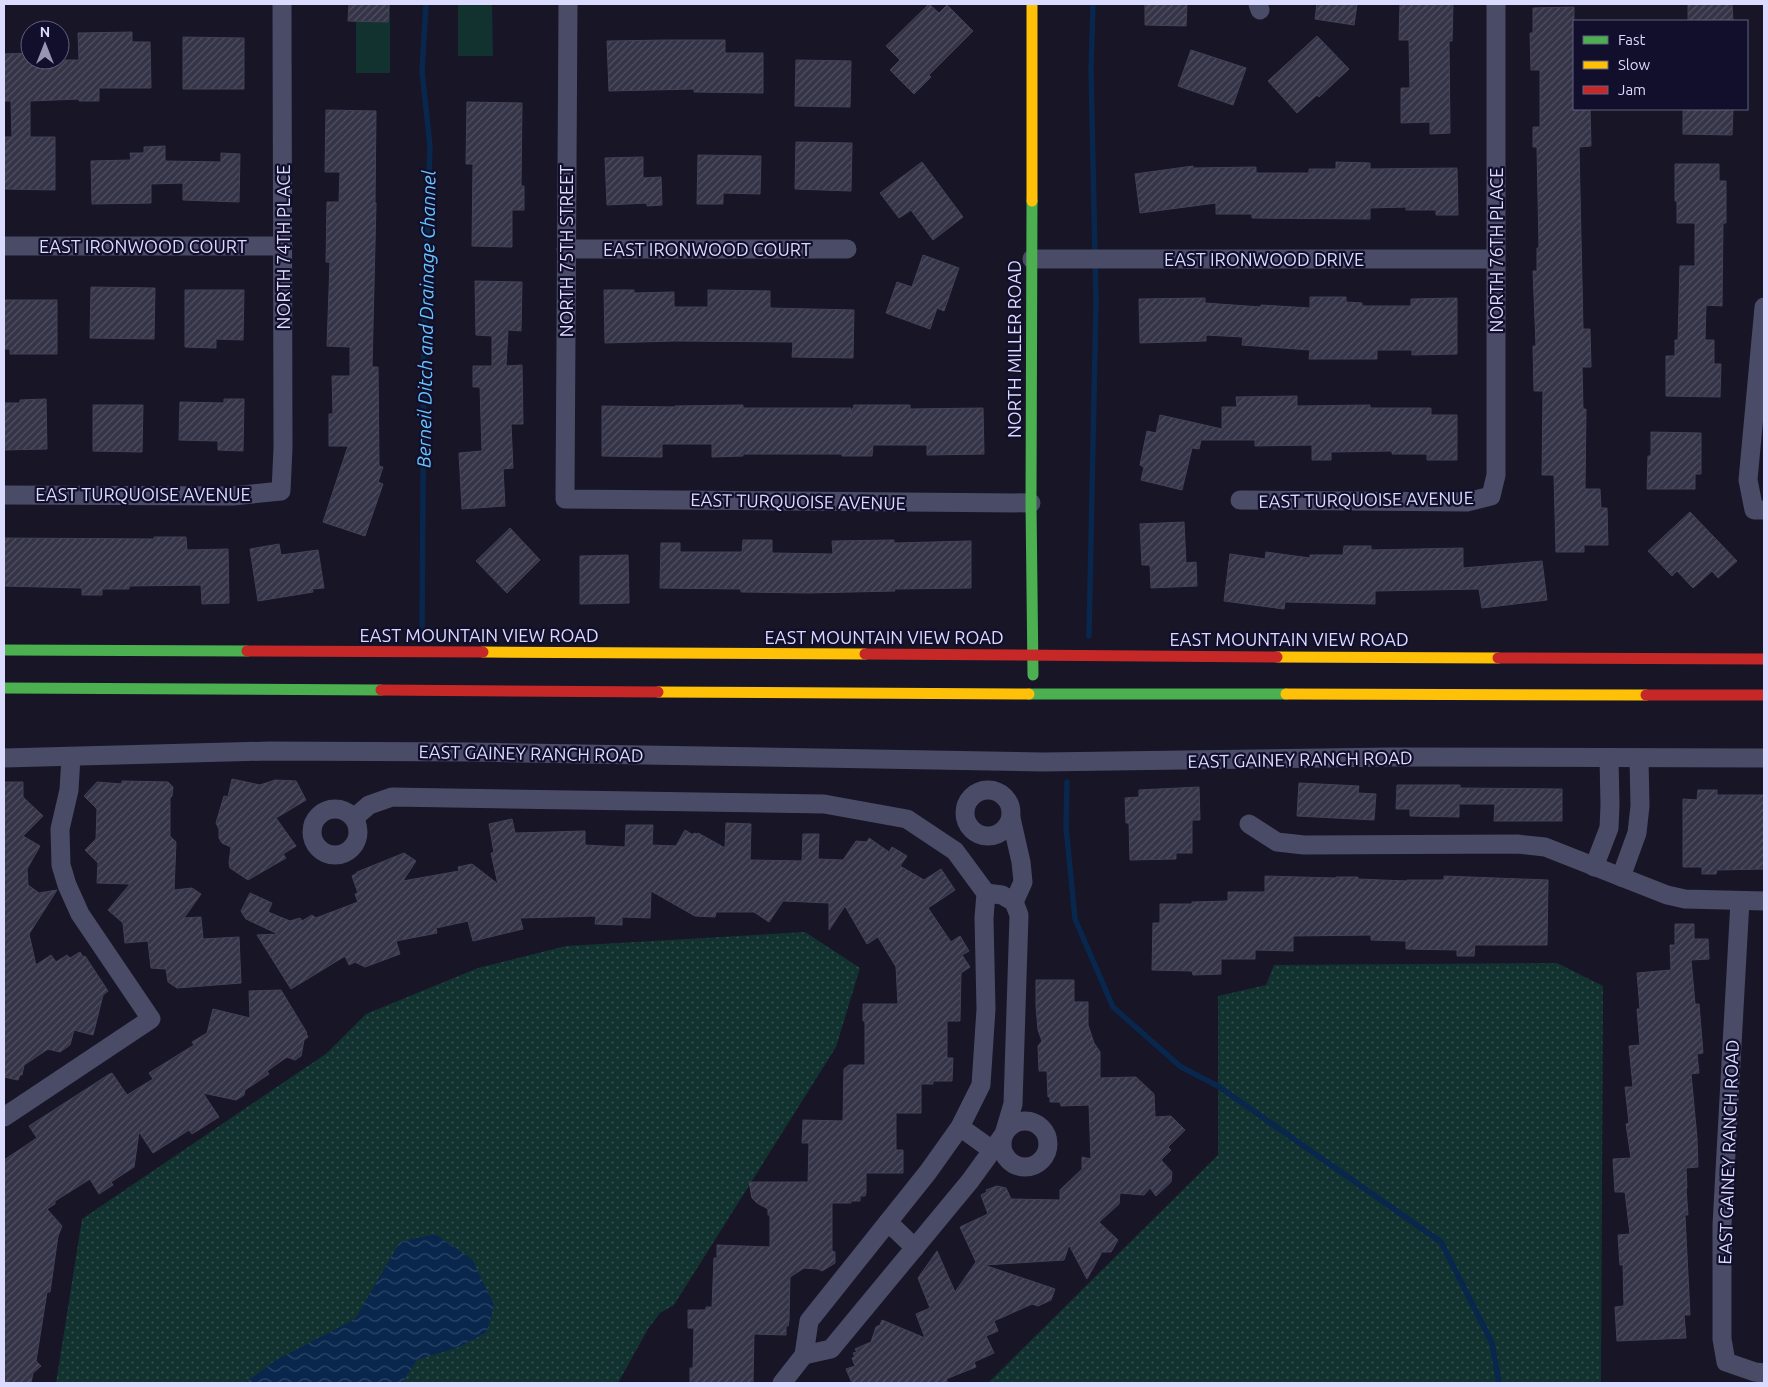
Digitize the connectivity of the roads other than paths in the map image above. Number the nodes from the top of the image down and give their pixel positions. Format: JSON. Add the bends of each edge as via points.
{"nodes":[{"id":1,"x":282,"y":4,"type":"edge"},
{"id":2,"x":568,"y":4,"type":"edge"},
{"id":3,"x":1032,"y":4,"type":"edge"},
{"id":4,"x":1496,"y":4,"type":"edge"},
{"id":5,"x":4,"y":246,"type":"edge"},
{"id":6,"x":283,"y":246,"type":"junction"},
{"id":7,"x":566,"y":249,"type":"junction"},
{"id":8,"x":847,"y":249,"type":"dead end"},
{"id":9,"x":1032,"y":259,"type":"junction"},
{"id":10,"x":1495,"y":259,"type":"junction"},
{"id":11,"x":1764,"y":307,"type":"edge"},
{"id":12,"x":281,"y":491,"type":"joint"},
{"id":13,"x":4,"y":495,"type":"edge"},
{"id":14,"x":1491,"y":496,"type":"joint"},
{"id":15,"x":565,"y":498,"type":"joint"},
{"id":16,"x":1240,"y":500,"type":"dead end"},
{"id":17,"x":1031,"y":503,"type":"junction"},
{"id":18,"x":1759,"y":510,"type":"edge"},
{"id":19,"x":4,"y":650,"type":"edge"},
{"id":20,"x":1033,"y":656,"type":"junction"},
{"id":21,"x":1764,"y":658,"type":"edge"},
{"id":22,"x":4,"y":688,"type":"edge"},
{"id":23,"x":1034,"y":694,"type":"junction"},
{"id":24,"x":1764,"y":695,"type":"edge"},
{"id":25,"x":71,"y":757,"type":"junction"},
{"id":26,"x":4,"y":758,"type":"edge"},
{"id":27,"x":1609,"y":758,"type":"junction"},
{"id":28,"x":1639,"y":758,"type":"junction"},
{"id":29,"x":1764,"y":758,"type":"edge"},
{"id":30,"x":992,"y":761,"type":"junction"},
{"id":31,"x":991,"y":790,"type":"junction"},
{"id":32,"x":354,"y":818,"type":"dead end"},
{"id":33,"x":1011,"y":818,"type":"junction"},
{"id":34,"x":1249,"y":824,"type":"dead end"},
{"id":35,"x":974,"y":832,"type":"junction"},
{"id":36,"x":955,"y":851,"type":"junction"},
{"id":37,"x":1594,"y":866,"type":"junction"},
{"id":38,"x":1620,"y":877,"type":"junction"},
{"id":39,"x":986,"y":893,"type":"junction"},
{"id":40,"x":1740,"y":901,"type":"junction"},
{"id":41,"x":1764,"y":901,"type":"edge"},
{"id":42,"x":1014,"y":902,"type":"junction"},
{"id":43,"x":1016,"y":1003,"type":"junction"},
{"id":44,"x":986,"y":1004,"type":"junction"},
{"id":45,"x":4,"y":1117,"type":"edge"},
{"id":46,"x":960,"y":1127,"type":"junction"},
{"id":47,"x":992,"y":1150,"type":"junction"},
{"id":48,"x":888,"y":1222,"type":"junction"},
{"id":49,"x":915,"y":1248,"type":"junction"},
{"id":50,"x":804,"y":1355,"type":"junction"},
{"id":51,"x":1764,"y":1373,"type":"edge"},
{"id":52,"x":782,"y":1383,"type":"edge"}],
"edges":[{"from":1,"to":6,"type":"street","name":"NORTH 74TH PLACE"},
{"from":2,"to":7,"type":"street","name":"NORTH 75TH STREET"},
{"from":3,"to":9,"type":"main road","name":"NORTH MILLER ROAD"},
{"from":4,"to":10,"type":"street","name":"NORTH 76TH PLACE"},
{"from":5,"to":6,"type":"street","name":"EAST IRONWOOD COURT"},
{"from":6,"to":12,"type":"street","name":"NORTH 74TH PLACE"},
{"from":7,"to":8,"type":"street","name":"EAST IRONWOOD COURT"},
{"from":7,"to":15,"type":"street","name":"NORTH 75TH STREET"},
{"from":9,"to":10,"type":"street","name":"EAST IRONWOOD DRIVE"},
{"from":9,"to":17,"type":"main road","name":"NORTH MILLER ROAD"},
{"from":10,"to":14,"type":"street","name":"NORTH 76TH PLACE","via":[[1496,475]]},
{"from":11,"to":18,"type":"street","via":[[1748,480]]},
{"from":12,"to":13,"type":"street","name":"EAST TURQUOISE AVENUE","via":[[233,496]]},
{"from":14,"to":16,"type":"street","name":"EAST TURQUOISE AVENUE","via":[[1467,502]]},
{"from":15,"to":17,"type":"street","name":"EAST TURQUOISE AVENUE"},
{"from":17,"to":20,"type":"main road","name":"NORTH MILLER ROAD"},
{"from":19,"to":20,"type":"main road","name":"EAST MOUNTAIN VIEW ROAD"},
{"from":20,"to":21,"type":"main road","name":"EAST MOUNTAIN VIEW ROAD"},
{"from":20,"to":23,"type":"main road","name":"NORTH MILLER ROAD"},
{"from":22,"to":23,"type":"main road"},
{"from":23,"to":24,"type":"main road"},
{"from":25,"to":26,"type":"street","name":"EAST GAINEY RANCH ROAD"},
{"from":25,"to":30,"type":"street","name":"EAST GAINEY RANCH ROAD","via":[[270,751]]},
{"from":25,"to":45,"type":"street","via":[[69,790],[60,829],[61,865],[67,885],[80,914],[151,1019]]},
{"from":27,"to":28,"type":"street","name":"EAST GAINEY RANCH ROAD"},
{"from":27,"to":30,"type":"street","name":"EAST GAINEY RANCH ROAD"},
{"from":27,"to":37,"type":"street","via":[[1609,828]]},
{"from":28,"to":29,"type":"street","name":"EAST GAINEY RANCH ROAD"},
{"from":28,"to":38,"type":"street","via":[[1637,833]]},
{"from":30,"to":31,"type":"street"},
{"from":31,"to":33,"type":"street","via":[[1005,796]]},
{"from":31,"to":35,"type":"street","via":[[976,792],[966,804],[966,819]]},
{"from":32,"to":36,"type":"street","via":[[369,805],[392,797],[824,804],[907,820]]},
{"from":33,"to":35,"type":"street","via":[[1003,831],[996,835]]},
{"from":33,"to":42,"type":"street","via":[[1023,882]]},
{"from":34,"to":37,"type":"street","via":[[1276,842],[1304,845],[1517,844],[1545,847]]},
{"from":35,"to":36,"type":"street"},
{"from":36,"to":39,"type":"street"},
{"from":37,"to":38,"type":"street"},
{"from":38,"to":40,"type":"street","via":[[1685,899]]},
{"from":39,"to":42,"type":"street"},
{"from":39,"to":44,"type":"street"},
{"from":40,"to":41,"type":"street"},
{"from":40,"to":51,"type":"street","name":"EAST GAINEY RANCH ROAD","via":[[1722,1224],[1722,1339],[1726,1362]]},
{"from":42,"to":43,"type":"street","via":[[1018,915]]},
{"from":43,"to":44,"type":"street"},
{"from":43,"to":47,"type":"street","via":[[1013,1104],[1004,1134]]},
{"from":44,"to":46,"type":"street","via":[[981,1084]]},
{"from":46,"to":47,"type":"street"},
{"from":46,"to":48,"type":"street"},
{"from":47,"to":49,"type":"street"},
{"from":48,"to":49,"type":"street"},
{"from":48,"to":50,"type":"street","via":[[809,1321]]},
{"from":49,"to":50,"type":"street","via":[[831,1349]]},
{"from":50,"to":52,"type":"street"}]}
